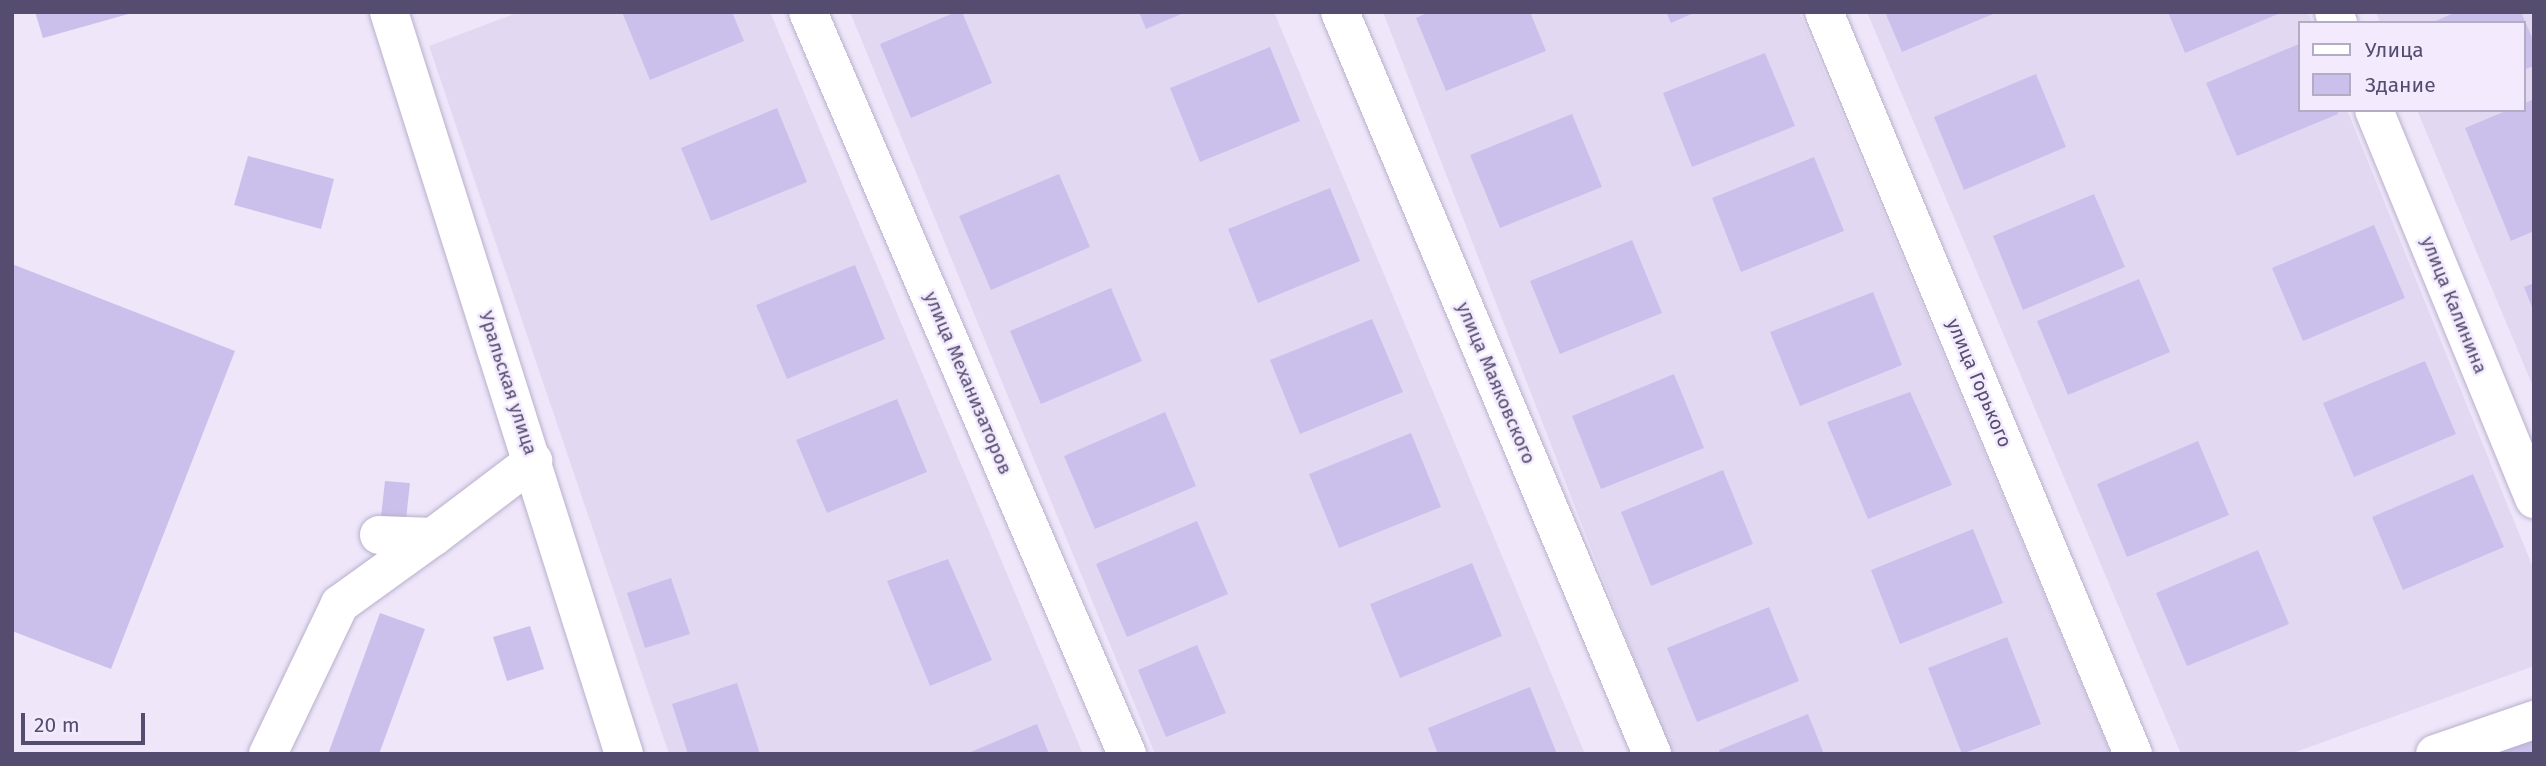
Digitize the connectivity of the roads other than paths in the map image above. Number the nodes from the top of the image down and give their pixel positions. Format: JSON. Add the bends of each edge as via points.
{"nodes":[{"id":1,"x":808,"y":12,"type":"edge"},
{"id":2,"x":1340,"y":12,"type":"edge"},
{"id":3,"x":1824,"y":12,"type":"edge"},
{"id":4,"x":397,"y":14,"type":"edge"},
{"id":5,"x":2375,"y":112,"type":"edge"},
{"id":6,"x":533,"y":461,"type":"junction"},
{"id":7,"x":2534,"y":499,"type":"edge"},
{"id":8,"x":379,"y":534,"type":"dead end"},
{"id":9,"x":433,"y":537,"type":"junction"},
{"id":10,"x":2534,"y":720,"type":"edge"},
{"id":11,"x":268,"y":754,"type":"edge"},
{"id":12,"x":624,"y":754,"type":"edge"},
{"id":13,"x":1127,"y":754,"type":"edge"},
{"id":14,"x":1652,"y":754,"type":"edge"},
{"id":15,"x":2133,"y":754,"type":"edge"},
{"id":16,"x":2435,"y":754,"type":"edge"}],
"edges":[{"from":1,"to":13,"type":"street","name":"улица Механизаторов"},
{"from":2,"to":14,"type":"street","name":"улица Маяковского"},
{"from":3,"to":15,"type":"street","name":"улица Горького"},
{"from":4,"to":6,"type":"street","name":"Уральская улица"},
{"from":5,"to":7,"type":"street","name":"улица Калинина"},
{"from":6,"to":9,"type":"street"},
{"from":6,"to":12,"type":"street","name":"Уральская улица"},
{"from":8,"to":9,"type":"street"},
{"from":9,"to":11,"type":"street","via":[[341,604]]},
{"from":10,"to":16,"type":"street"}]}
